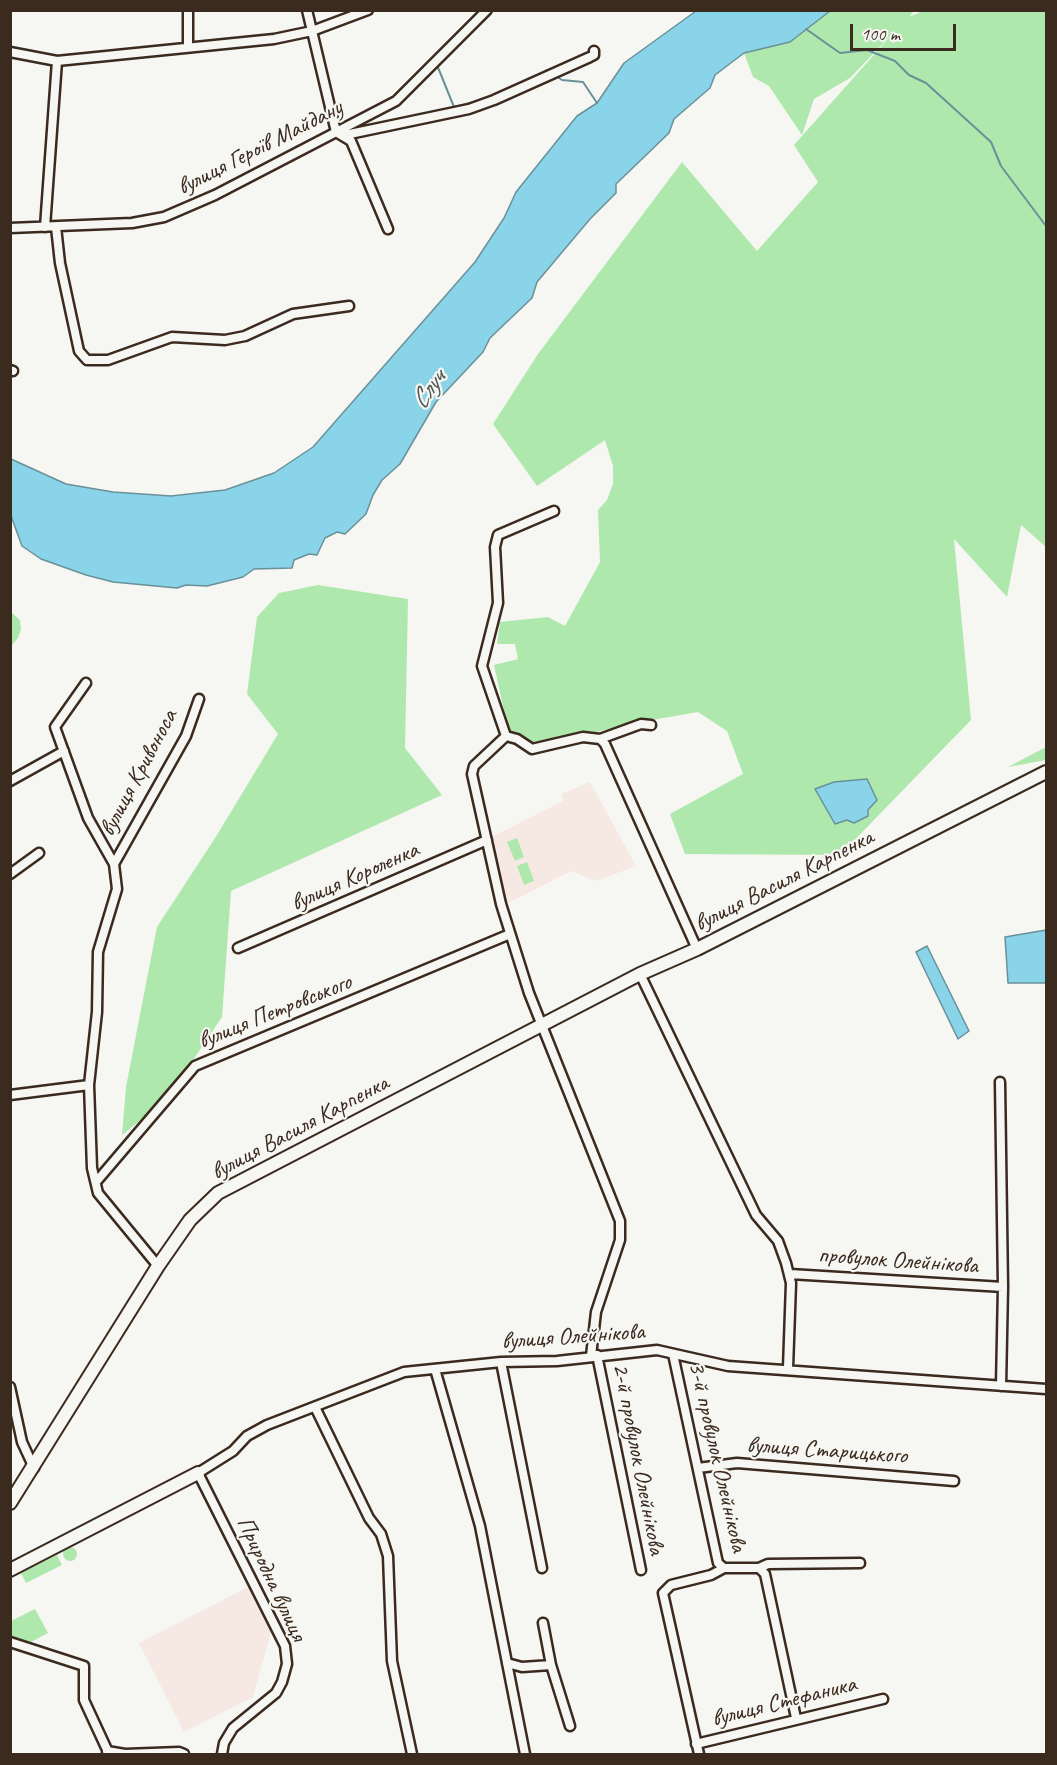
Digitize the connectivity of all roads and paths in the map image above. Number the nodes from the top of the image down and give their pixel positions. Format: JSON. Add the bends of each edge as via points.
{"nodes":[{"id":1,"x":188,"y":10,"type":"edge"},
{"id":2,"x":307,"y":10,"type":"edge"},
{"id":3,"x":368,"y":10,"type":"edge"},
{"id":4,"x":487,"y":10,"type":"edge"},
{"id":5,"x":312,"y":31,"type":"junction"},
{"id":6,"x":188,"y":47,"type":"junction"},
{"id":7,"x":594,"y":51,"type":"dead end"},
{"id":8,"x":10,"y":52,"type":"edge"},
{"id":9,"x":57,"y":61,"type":"junction"},
{"id":10,"x":340,"y":133,"type":"junction"},
{"id":11,"x":45,"y":227,"type":"junction"},
{"id":12,"x":56,"y":227,"type":"junction"},
{"id":13,"x":10,"y":228,"type":"edge"},
{"id":14,"x":388,"y":229,"type":"dead end"},
{"id":15,"x":349,"y":306,"type":"dead end"},
{"id":16,"x":554,"y":511,"type":"dead end"},
{"id":17,"x":86,"y":683,"type":"dead end"},
{"id":18,"x":199,"y":699,"type":"dead end"},
{"id":19,"x":651,"y":725,"type":"dead end"},
{"id":20,"x":506,"y":736,"type":"junction"},
{"id":21,"x":600,"y":739,"type":"junction"},
{"id":22,"x":64,"y":751,"type":"junction"},
{"id":23,"x":1047,"y":772,"type":"edge"},
{"id":24,"x":10,"y":781,"type":"edge"},
{"id":25,"x":487,"y":840,"type":"junction"},
{"id":26,"x":39,"y":853,"type":"dead end"},
{"id":27,"x":114,"y":864,"type":"junction"},
{"id":28,"x":10,"y":874,"type":"edge"},
{"id":29,"x":510,"y":934,"type":"junction"},
{"id":30,"x":238,"y":948,"type":"dead end"},
{"id":31,"x":697,"y":948,"type":"junction"},
{"id":32,"x":640,"y":974,"type":"junction"},
{"id":33,"x":541,"y":1026,"type":"junction"},
{"id":34,"x":1000,"y":1082,"type":"dead end"},
{"id":35,"x":89,"y":1085,"type":"junction"},
{"id":36,"x":10,"y":1095,"type":"edge"},
{"id":37,"x":96,"y":1182,"type":"junction"},
{"id":38,"x":158,"y":1266,"type":"junction"},
{"id":39,"x":790,"y":1274,"type":"junction"},
{"id":40,"x":1003,"y":1287,"type":"junction"},
{"id":41,"x":673,"y":1354,"type":"junction"},
{"id":42,"x":594,"y":1355,"type":"junction"},
{"id":43,"x":501,"y":1362,"type":"junction"},
{"id":44,"x":788,"y":1368,"type":"junction"},
{"id":45,"x":435,"y":1369,"type":"junction"},
{"id":46,"x":1000,"y":1386,"type":"junction"},
{"id":47,"x":10,"y":1387,"type":"edge"},
{"id":48,"x":1047,"y":1389,"type":"edge"},
{"id":49,"x":315,"y":1407,"type":"junction"},
{"id":50,"x":34,"y":1468,"type":"junction"},
{"id":51,"x":698,"y":1468,"type":"junction"},
{"id":52,"x":198,"y":1473,"type":"junction"},
{"id":53,"x":954,"y":1481,"type":"dead end"},
{"id":54,"x":10,"y":1503,"type":"edge"},
{"id":55,"x":860,"y":1563,"type":"dead end"},
{"id":56,"x":542,"y":1568,"type":"dead end"},
{"id":57,"x":724,"y":1568,"type":"junction"},
{"id":58,"x":759,"y":1568,"type":"junction"},
{"id":59,"x":10,"y":1570,"type":"edge"},
{"id":60,"x":641,"y":1570,"type":"dead end"},
{"id":61,"x":543,"y":1623,"type":"dead end"},
{"id":62,"x":10,"y":1642,"type":"edge"},
{"id":63,"x":507,"y":1663,"type":"junction"},
{"id":64,"x":551,"y":1665,"type":"junction"},
{"id":65,"x":883,"y":1699,"type":"dead end"},
{"id":66,"x":796,"y":1718,"type":"junction"},
{"id":67,"x":570,"y":1726,"type":"dead end"},
{"id":68,"x":696,"y":1744,"type":"junction"},
{"id":69,"x":108,"y":1753,"type":"edge"},
{"id":70,"x":184,"y":1755,"type":"edge"},
{"id":71,"x":222,"y":1755,"type":"edge"},
{"id":72,"x":412,"y":1755,"type":"edge"},
{"id":73,"x":525,"y":1755,"type":"edge"},
{"id":74,"x":699,"y":1755,"type":"edge"}],
"edges":[{"from":1,"to":6,"type":"street"},
{"from":2,"to":5,"type":"street"},
{"from":3,"to":5,"type":"street"},
{"from":4,"to":10,"type":"street","name":"вулиця Героїв Майдану","via":[[396,101]]},
{"from":5,"to":6,"type":"street","via":[[274,39]]},
{"from":5,"to":10,"type":"street"},
{"from":6,"to":9,"type":"street"},
{"from":7,"to":10,"type":"street","via":[[594,55],[522,89],[469,109]]},
{"from":8,"to":9,"type":"street"},
{"from":9,"to":11,"type":"street"},
{"from":10,"to":12,"type":"street","name":"вулиця Героїв Майдану","via":[[164,217],[132,223]]},
{"from":10,"to":14,"type":"street","via":[[351,141]]},
{"from":11,"to":12,"type":"street","name":"вулиця Героїв Майдану"},
{"from":11,"to":13,"type":"street","name":"вулиця Героїв Майдану"},
{"from":12,"to":15,"type":"street","via":[[79,351],[87,360],[108,360],[172,338],[214,341],[244,336],[293,314]]},
{"from":16,"to":20,"type":"street","via":[[498,535],[495,547],[498,603],[482,666]]},
{"from":17,"to":22,"type":"street","name":"вулиця Кривоноса","via":[[55,727]]},
{"from":18,"to":27,"type":"street","name":"вулиця Кривоноса","via":[[186,736]]},
{"from":19,"to":21,"type":"street","via":[[641,724]]},
{"from":20,"to":21,"type":"street","via":[[532,749],[583,737]]},
{"from":20,"to":25,"type":"street","via":[[474,766],[472,774]]},
{"from":21,"to":31,"type":"street"},
{"from":22,"to":24,"type":"street"},
{"from":22,"to":27,"type":"street","name":"вулиця Кривоноса","via":[[88,818]]},
{"from":23,"to":31,"type":"street","name":"вулиця Василя Карпенка"},
{"from":25,"to":29,"type":"street"},
{"from":25,"to":30,"type":"street","name":"вулиця Короленка"},
{"from":26,"to":28,"type":"street"},
{"from":27,"to":35,"type":"street","name":"вулиця Кривоноса","via":[[117,889],[98,952],[97,1012]]},
{"from":29,"to":33,"type":"street"},
{"from":29,"to":37,"type":"street","name":"вулиця Петровського","via":[[195,1066]]},
{"from":31,"to":32,"type":"street","name":"вулиця Василя Карпенка"},
{"from":32,"to":33,"type":"street","name":"вулиця Василя Карпенка"},
{"from":32,"to":39,"type":"street","via":[[756,1215],[778,1242]]},
{"from":33,"to":38,"type":"street","name":"вулиця Василя Карпенка","via":[[236,1181],[190,1220]]},
{"from":33,"to":42,"type":"street","via":[[620,1221],[620,1240],[596,1311]]},
{"from":34,"to":40,"type":"street","name":"провулок Олейнікова"},
{"from":35,"to":36,"type":"street"},
{"from":35,"to":37,"type":"street","name":"вулиця Кривоноса"},
{"from":37,"to":38,"type":"street","name":"вулиця Кривоноса","via":[[99,1193]]},
{"from":38,"to":50,"type":"street","name":"вулиця Василя Карпенка"},
{"from":39,"to":40,"type":"street","name":"провулок Олейнікова"},
{"from":39,"to":44,"type":"street"},
{"from":40,"to":46,"type":"street","name":"провулок Олейнікова"},
{"from":41,"to":42,"type":"street","name":"вулиця Олейнікова","via":[[657,1350]]},
{"from":41,"to":44,"type":"street","name":"вулиця Олейнікова","via":[[728,1366]]},
{"from":41,"to":51,"type":"street","name":"3-й провулок Олейнікова"},
{"from":42,"to":43,"type":"street","name":"вулиця Олейнікова","via":[[557,1361]]},
{"from":42,"to":60,"type":"street","name":"2-й провулок Олейнікова"},
{"from":43,"to":45,"type":"street","name":"вулиця Олейнікова"},
{"from":43,"to":56,"type":"street"},
{"from":44,"to":46,"type":"street","name":"вулиця Олейнікова"},
{"from":45,"to":49,"type":"street","name":"вулиця Олейнікова","via":[[404,1372]]},
{"from":45,"to":63,"type":"street","via":[[480,1526]]},
{"from":46,"to":48,"type":"street","name":"вулиця Олейнікова"},
{"from":47,"to":50,"type":"street","via":[[22,1442]]},
{"from":49,"to":52,"type":"street","name":"вулиця Олейнікова","via":[[247,1436],[233,1451]]},
{"from":49,"to":72,"type":"street","via":[[386,1548],[392,1661]]},
{"from":50,"to":54,"type":"street","name":"вулиця Василя Карпенка"},
{"from":51,"to":53,"type":"street","name":"вулиця Старицького","via":[[737,1462]]},
{"from":51,"to":57,"type":"street","name":"3-й провулок Олейнікова","via":[[718,1563]]},
{"from":52,"to":59,"type":"street"},
{"from":52,"to":71,"type":"street","name":"Природна вулиця","via":[[285,1646],[287,1664],[276,1693],[233,1728]]},
{"from":55,"to":58,"type":"street","via":[[768,1564]]},
{"from":57,"to":58,"type":"street"},
{"from":57,"to":68,"type":"street","via":[[671,1585],[663,1593]]},
{"from":58,"to":66,"type":"street","via":[[765,1574]]},
{"from":61,"to":64,"type":"street"},
{"from":62,"to":69,"type":"street","via":[[84,1666],[84,1700]]},
{"from":63,"to":64,"type":"street","via":[[522,1667]]},
{"from":63,"to":73,"type":"street"},
{"from":64,"to":67,"type":"street"},
{"from":65,"to":66,"type":"street","name":"вулиця Стефаника"},
{"from":66,"to":68,"type":"street","name":"вулиця Стефаника"},
{"from":68,"to":74,"type":"street"},
{"from":69,"to":70,"type":"street"}]}
